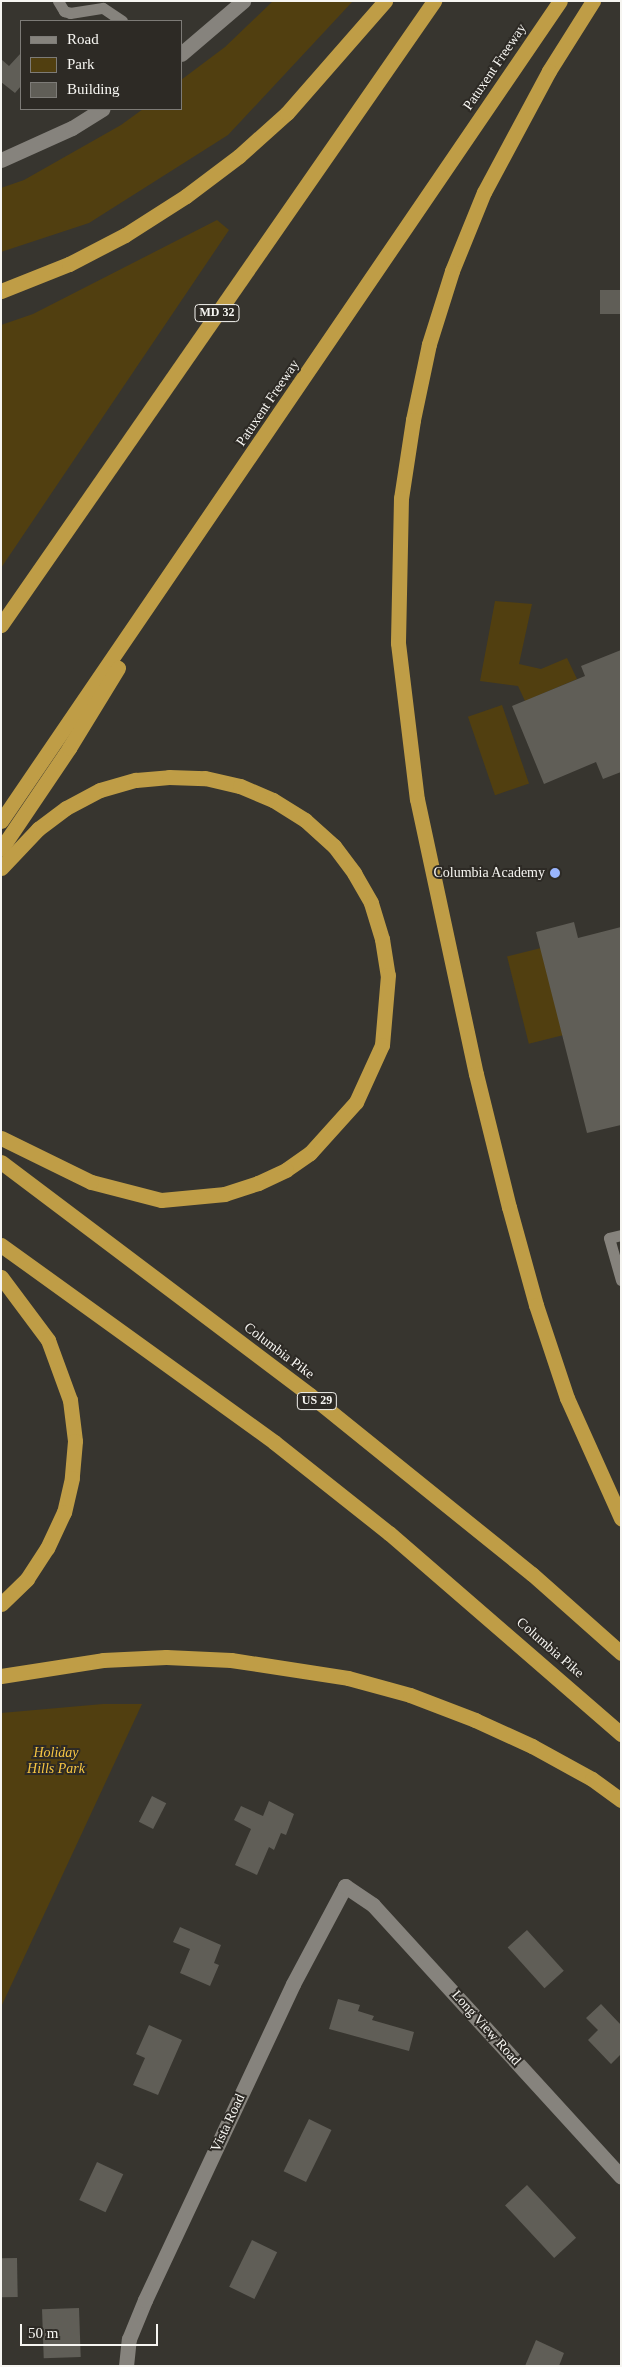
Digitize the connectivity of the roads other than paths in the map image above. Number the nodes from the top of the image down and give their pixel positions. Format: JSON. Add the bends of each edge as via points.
{"nodes":[{"id":1,"x":58,"y":1,"type":"edge"},
{"id":2,"x":243,"y":1,"type":"edge"},
{"id":3,"x":385,"y":1,"type":"edge"},
{"id":4,"x":434,"y":1,"type":"edge"},
{"id":5,"x":560,"y":1,"type":"edge"},
{"id":6,"x":593,"y":1,"type":"edge"},
{"id":7,"x":101,"y":5,"type":"edge"},
{"id":8,"x":121,"y":20,"type":"edge"},
{"id":9,"x":182,"y":53,"type":"edge"},
{"id":10,"x":100,"y":110,"type":"edge"},
{"id":11,"x":1,"y":160,"type":"edge"},
{"id":12,"x":1,"y":291,"type":"edge"},
{"id":13,"x":190,"y":546,"type":"junction"},
{"id":14,"x":1,"y":625,"type":"edge"},
{"id":15,"x":1,"y":821,"type":"edge"},
{"id":16,"x":1,"y":849,"type":"edge"},
{"id":17,"x":1,"y":868,"type":"edge"},
{"id":18,"x":1,"y":1138,"type":"edge"},
{"id":19,"x":1,"y":1162,"type":"edge"},
{"id":20,"x":621,"y":1235,"type":"edge"},
{"id":21,"x":1,"y":1245,"type":"edge"},
{"id":22,"x":1,"y":1277,"type":"edge"},
{"id":23,"x":621,"y":1280,"type":"edge"},
{"id":24,"x":621,"y":1518,"type":"edge"},
{"id":25,"x":1,"y":1604,"type":"edge"},
{"id":26,"x":621,"y":1653,"type":"edge"},
{"id":27,"x":1,"y":1676,"type":"edge"},
{"id":28,"x":621,"y":1734,"type":"edge"},
{"id":29,"x":621,"y":1800,"type":"edge"},
{"id":30,"x":345,"y":1886,"type":"joint"},
{"id":31,"x":621,"y":2177,"type":"edge"},
{"id":32,"x":126,"y":2366,"type":"edge"}],
"edges":[{"from":1,"to":7,"type":"lane","via":[[64,11],[70,13]]},
{"from":2,"to":9,"type":"street"},
{"from":3,"to":12,"type":"highway","via":[[287,113],[239,156],[186,196],[117,239],[68,264]]},
{"from":4,"to":14,"type":"highway","number":"MD 32"},
{"from":5,"to":13,"type":"highway","name":"Patuxent Freeway"},
{"from":6,"to":24,"type":"highway","via":[[549,71],[484,192],[452,271],[429,344],[401,498],[398,643],[417,800],[476,1074],[509,1208],[567,1398]]},
{"from":7,"to":8,"type":"lane"},
{"from":10,"to":11,"type":"street","via":[[72,128]]},
{"from":13,"to":15,"type":"highway","name":"Patuxent Freeway"},
{"from":13,"to":16,"type":"highway","via":[[69,748]]},
{"from":17,"to":18,"type":"highway","via":[[38,830],[66,808],[100,790],[136,780],[169,777],[205,778],[240,786],[273,800],[305,820],[334,846],[354,872],[371,903],[388,975],[382,1044],[356,1102],[310,1153],[286,1170],[258,1183],[225,1194],[161,1200],[92,1182]]},
{"from":19,"to":26,"type":"highway","name":"Columbia Pike","number":"US 29","via":[[318,1402],[532,1574]]},
{"from":20,"to":23,"type":"lane","via":[[609,1238]]},
{"from":21,"to":28,"type":"highway","name":"Columbia Pike","via":[[274,1442],[351,1502],[494,1621]]},
{"from":22,"to":25,"type":"highway","via":[[48,1340],[70,1400],[75,1441],[72,1478],[64,1512],[47,1548],[27,1579]]},
{"from":27,"to":29,"type":"highway","via":[[103,1660],[166,1657],[275,1665],[348,1678],[410,1695],[475,1720],[532,1746]]},
{"from":30,"to":31,"type":"street","name":"Long View Road","via":[[373,1905]]},
{"from":30,"to":32,"type":"street","name":"Vista Road","via":[[293,1984],[145,2300],[129,2339]]}]}
